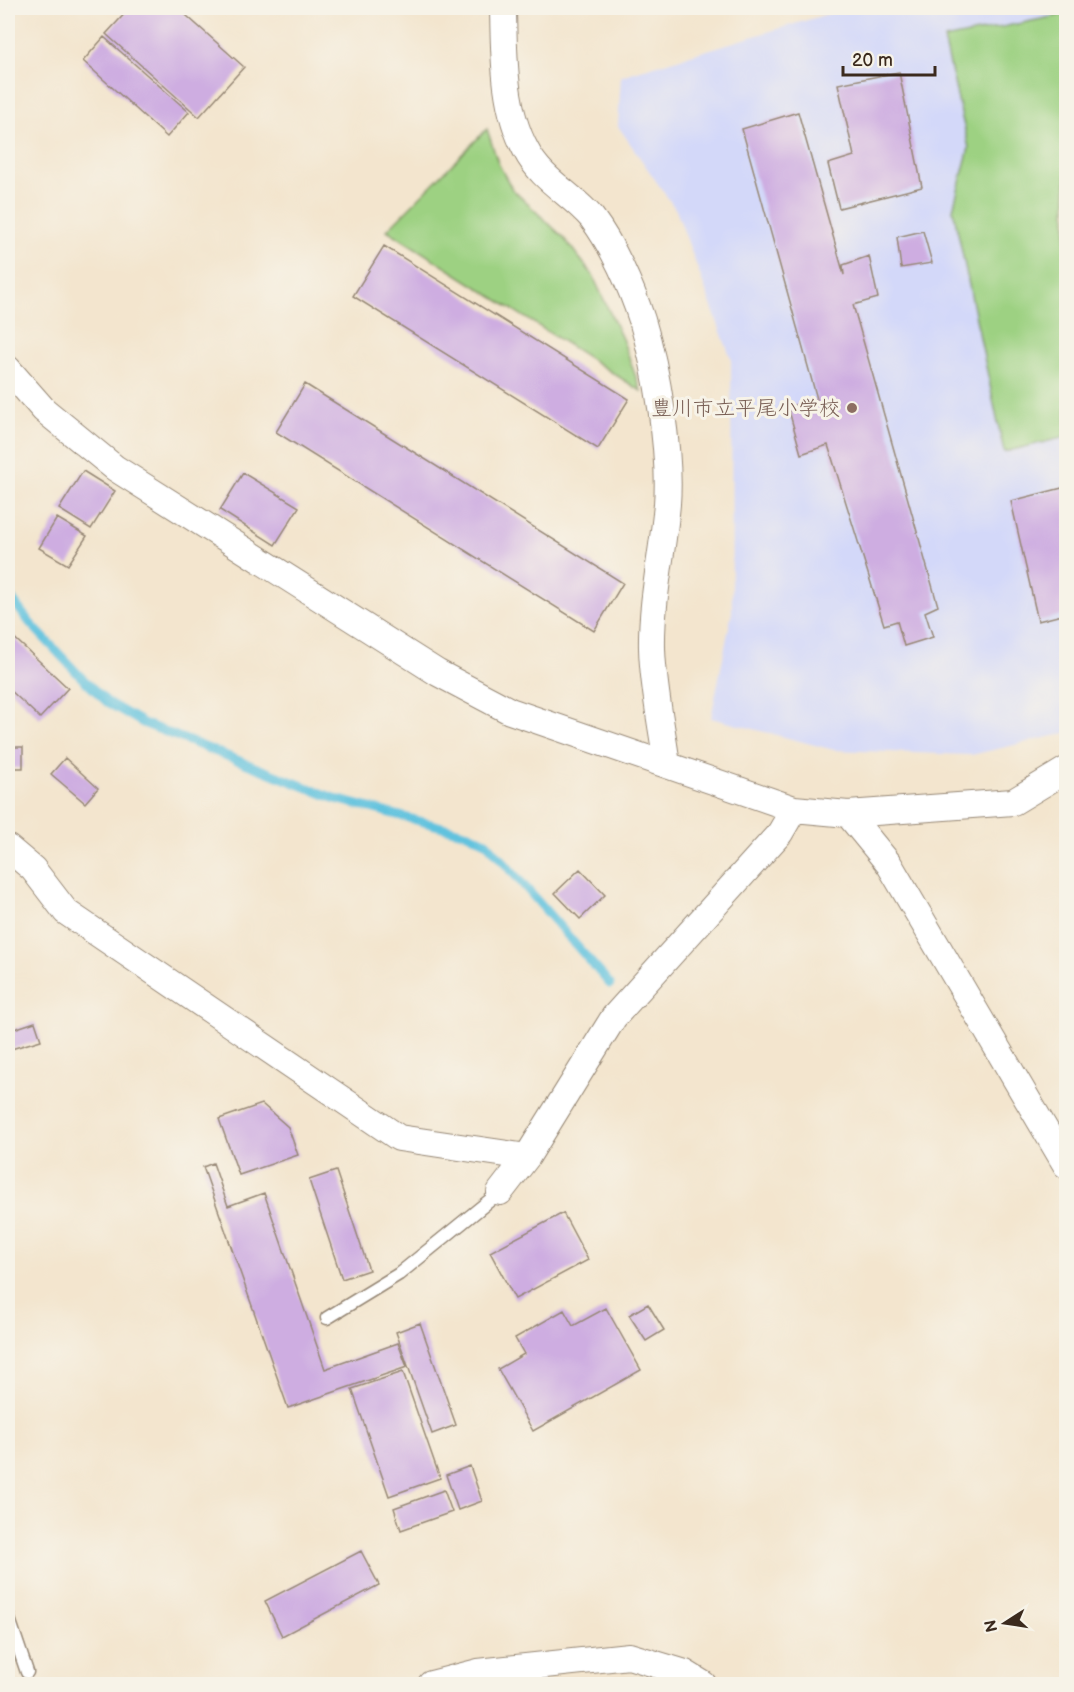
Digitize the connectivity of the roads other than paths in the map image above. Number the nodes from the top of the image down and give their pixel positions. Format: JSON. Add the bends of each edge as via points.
{"nodes":[{"id":1,"x":503,"y":8,"type":"edge"},
{"id":2,"x":8,"y":369,"type":"edge"},
{"id":3,"x":667,"y":765,"type":"junction"},
{"id":4,"x":1066,"y":770,"type":"edge"},
{"id":5,"x":794,"y":809,"type":"junction"},
{"id":6,"x":848,"y":814,"type":"junction"},
{"id":7,"x":8,"y":848,"type":"edge"},
{"id":8,"x":527,"y":1157,"type":"junction"},
{"id":9,"x":1066,"y":1165,"type":"edge"},
{"id":10,"x":500,"y":1192,"type":"joint"},
{"id":11,"x":327,"y":1318,"type":"dead end"},
{"id":12,"x":8,"y":1616,"type":"edge"},
{"id":13,"x":27,"y":1672,"type":"dead end"},
{"id":14,"x":431,"y":1684,"type":"edge"},
{"id":15,"x":703,"y":1684,"type":"edge"}],
"edges":[{"from":1,"to":3,"type":"street","via":[[509,94],[517,131],[526,152],[591,218],[617,261],[642,320],[652,365],[668,456],[652,649]]},
{"from":2,"to":3,"type":"street","via":[[44,410],[115,468],[438,673],[510,711]]},
{"from":3,"to":5,"type":"street"},
{"from":4,"to":6,"type":"street","via":[[1013,802]]},
{"from":5,"to":6,"type":"street"},
{"from":5,"to":8,"type":"street","via":[[780,833],[614,1017]]},
{"from":6,"to":9,"type":"street","via":[[889,864]]},
{"from":7,"to":8,"type":"street","via":[[33,869],[66,912],[399,1138]]},
{"from":8,"to":10,"type":"street"},
{"from":10,"to":11,"type":"lane","via":[[399,1274]]},
{"from":12,"to":13,"type":"lane"},
{"from":14,"to":15,"type":"street","via":[[478,1672],[629,1656],[685,1673]]}]}
